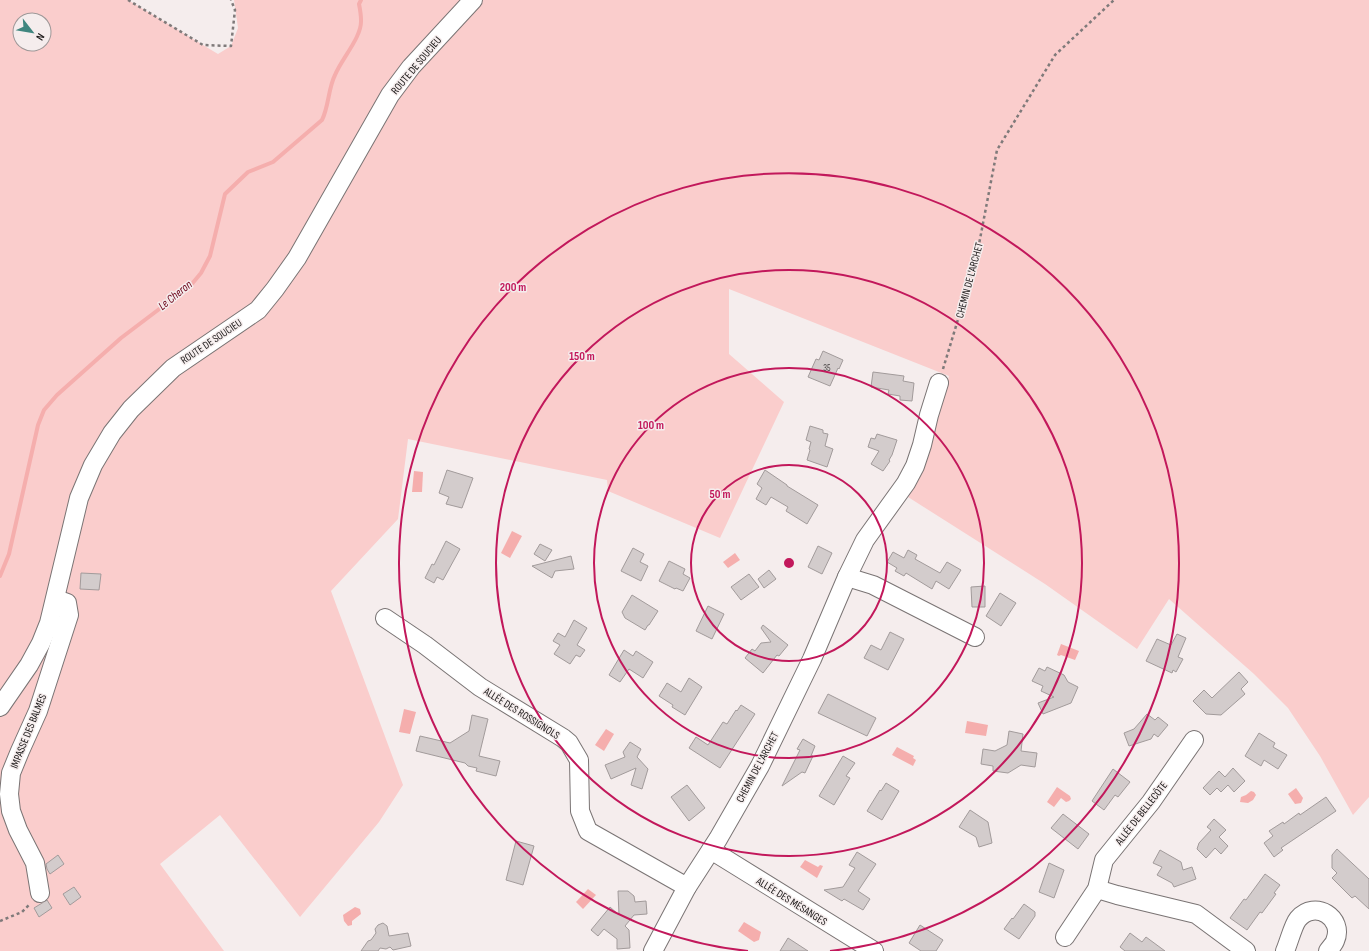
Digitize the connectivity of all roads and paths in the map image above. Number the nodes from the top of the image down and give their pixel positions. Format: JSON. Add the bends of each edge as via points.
{"nodes":[{"id":1,"x":128,"y":0,"type":"edge"},
{"id":2,"x":231,"y":0,"type":"edge"},
{"id":3,"x":473,"y":0,"type":"edge"},
{"id":4,"x":1114,"y":0,"type":"edge"},
{"id":5,"x":939,"y":383,"type":"joint"},
{"id":6,"x":847,"y":577,"type":"junction"},
{"id":7,"x":56,"y":599,"type":"junction"},
{"id":8,"x":385,"y":618,"type":"dead end"},
{"id":9,"x":975,"y":637,"type":"dead end"},
{"id":10,"x":0,"y":707,"type":"edge"},
{"id":11,"x":1194,"y":740,"type":"dead end"},
{"id":12,"x":711,"y":850,"type":"junction"},
{"id":13,"x":687,"y":887,"type":"junction"},
{"id":14,"x":1097,"y":889,"type":"junction"},
{"id":15,"x":40,"y":893,"type":"joint"},
{"id":16,"x":0,"y":922,"type":"edge"},
{"id":17,"x":1065,"y":937,"type":"dead end"},
{"id":18,"x":654,"y":951,"type":"edge"},
{"id":19,"x":874,"y":951,"type":"edge"},
{"id":20,"x":1246,"y":951,"type":"edge"},
{"id":21,"x":1286,"y":951,"type":"edge"},
{"id":22,"x":1328,"y":951,"type":"edge"}],
"edges":[{"from":1,"to":2,"type":"path","via":[[203,45],[231,46],[236,10]]},
{"from":3,"to":7,"type":"street","name":"ROUTE DE SOUCIEU","via":[[411,67],[390,95],[297,258],[258,310],[173,368],[112,433],[93,465],[79,498]]},
{"from":4,"to":5,"type":"path","name":"CHEMIN DE L'ARCHET","via":[[1055,55],[997,150],[976,260]]},
{"from":5,"to":6,"type":"street","name":"CHEMIN DE L'ARCHET","via":[[915,466],[906,483],[865,540]]},
{"from":6,"to":9,"type":"street","via":[[873,585]]},
{"from":6,"to":12,"type":"street","name":"CHEMIN DE L'ARCHET","via":[[812,659],[760,766]]},
{"from":7,"to":10,"type":"street","name":"ROUTE DE SOUCIEU","via":[[41,643]]},
{"from":7,"to":15,"type":"street","name":"IMPASSE DES BALMES","via":[[67,602],[69,615],[38,711],[12,773],[9,794],[11,811],[35,863]]},
{"from":8,"to":13,"type":"street","name":"ALLÉE DES ROSSIGNOLS","via":[[480,687],[564,738],[579,760],[580,811],[588,831]]},
{"from":11,"to":14,"type":"street","name":"ALLÉE DE BELLECÔTE","via":[[1151,802],[1104,860]]},
{"from":12,"to":13,"type":"street","name":"CHEMIN DE L'ARCHET"},
{"from":12,"to":19,"type":"street","name":"ALLÉE DES MÉSANGES"},
{"from":13,"to":18,"type":"street","name":"CHEMIN DE L'ARCHET"},
{"from":14,"to":17,"type":"street","name":"ALLÉE DE BELLECÔTE"},
{"from":14,"to":20,"type":"street","via":[[1196,914]]},
{"from":15,"to":16,"type":"path","via":[[22,912]]},
{"from":21,"to":22,"type":"street","via":[[1297,920],[1306,911],[1320,910],[1330,915],[1336,926],[1336,940]]}]}
